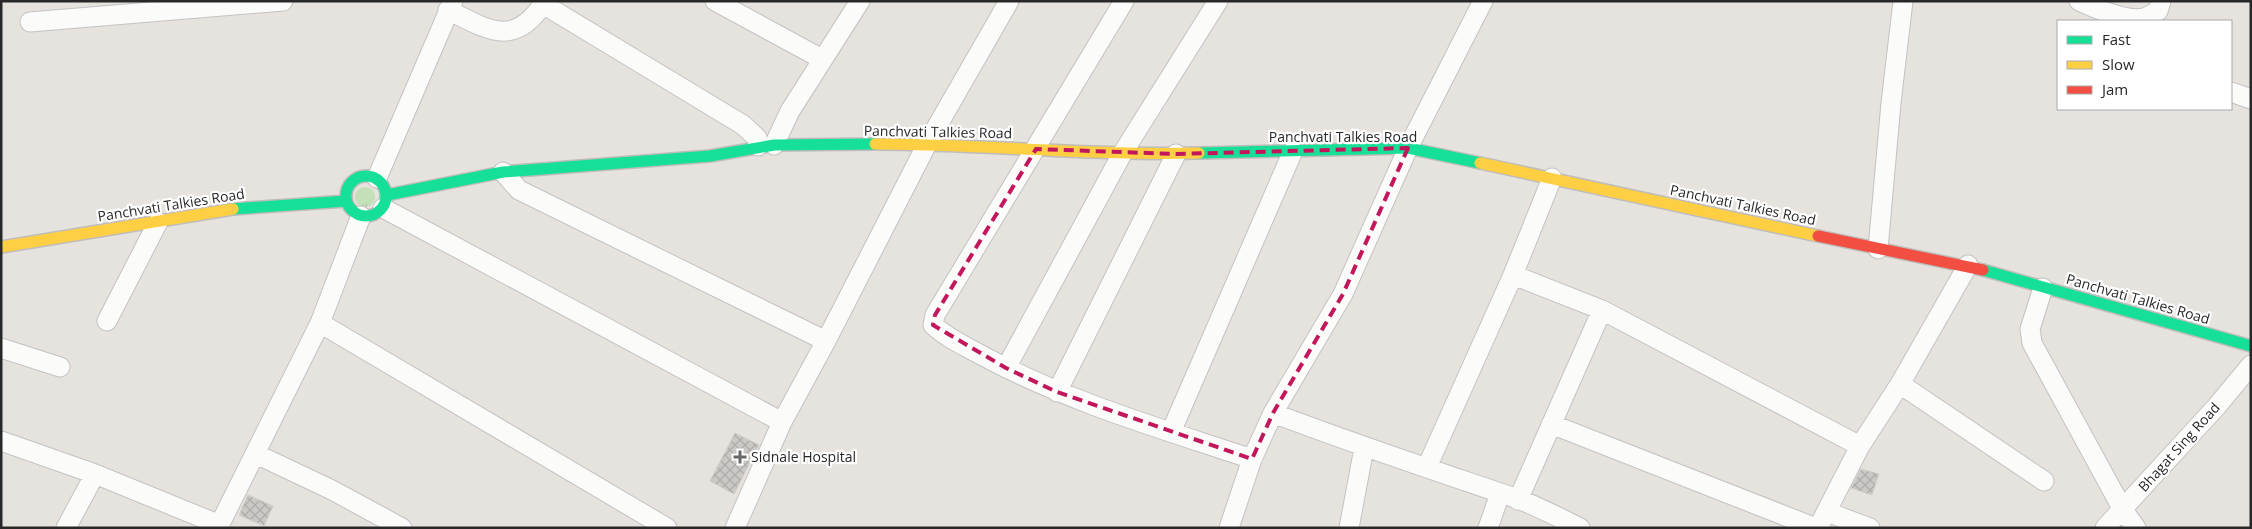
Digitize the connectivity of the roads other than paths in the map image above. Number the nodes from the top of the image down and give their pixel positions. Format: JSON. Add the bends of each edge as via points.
{"nodes":[{"id":1,"x":283,"y":1,"type":"edge"},
{"id":2,"x":714,"y":1,"type":"edge"},
{"id":3,"x":860,"y":1,"type":"edge"},
{"id":4,"x":1009,"y":1,"type":"edge"},
{"id":5,"x":1124,"y":1,"type":"edge"},
{"id":6,"x":1218,"y":1,"type":"edge"},
{"id":7,"x":1483,"y":1,"type":"edge"},
{"id":8,"x":1903,"y":1,"type":"edge"},
{"id":9,"x":2079,"y":1,"type":"edge"},
{"id":10,"x":2161,"y":1,"type":"edge"},
{"id":11,"x":544,"y":3,"type":"edge"},
{"id":12,"x":450,"y":6,"type":"edge"},
{"id":13,"x":81,"y":10,"type":"edge"},
{"id":14,"x":30,"y":22,"type":"dead end"},
{"id":15,"x":822,"y":59,"type":"junction"},
{"id":16,"x":2232,"y":92,"type":"edge"},
{"id":17,"x":2251,"y":98,"type":"edge"},
{"id":18,"x":926,"y":144,"type":"junction"},
{"id":19,"x":766,"y":146,"type":"junction"},
{"id":20,"x":1408,"y":148,"type":"junction"},
{"id":21,"x":1036,"y":149,"type":"junction"},
{"id":22,"x":1293,"y":151,"type":"junction"},
{"id":23,"x":1122,"y":154,"type":"junction"},
{"id":24,"x":1176,"y":154,"type":"junction"},
{"id":25,"x":503,"y":172,"type":"junction"},
{"id":26,"x":377,"y":178,"type":"junction"},
{"id":27,"x":1552,"y":178,"type":"junction"},
{"id":28,"x":346,"y":202,"type":"junction"},
{"id":29,"x":385,"y":202,"type":"junction"},
{"id":30,"x":361,"y":216,"type":"junction"},
{"id":31,"x":158,"y":222,"type":"junction"},
{"id":32,"x":1,"y":247,"type":"edge"},
{"id":33,"x":1878,"y":249,"type":"junction"},
{"id":34,"x":1968,"y":265,"type":"junction"},
{"id":35,"x":1513,"y":275,"type":"junction"},
{"id":36,"x":2043,"y":288,"type":"junction"},
{"id":37,"x":1602,"y":310,"type":"junction"},
{"id":38,"x":107,"y":321,"type":"dead end"},
{"id":39,"x":320,"y":323,"type":"junction"},
{"id":40,"x":826,"y":341,"type":"junction"},
{"id":41,"x":2251,"y":346,"type":"edge"},
{"id":42,"x":1,"y":348,"type":"edge"},
{"id":43,"x":2251,"y":365,"type":"edge"},
{"id":44,"x":60,"y":367,"type":"dead end"},
{"id":45,"x":1006,"y":368,"type":"junction"},
{"id":46,"x":1900,"y":384,"type":"junction"},
{"id":47,"x":1057,"y":392,"type":"junction"},
{"id":48,"x":1273,"y":413,"type":"junction"},
{"id":49,"x":782,"y":422,"type":"junction"},
{"id":50,"x":1551,"y":424,"type":"junction"},
{"id":51,"x":1171,"y":432,"type":"junction"},
{"id":52,"x":1,"y":441,"type":"edge"},
{"id":53,"x":1860,"y":446,"type":"junction"},
{"id":54,"x":1364,"y":448,"type":"junction"},
{"id":55,"x":256,"y":454,"type":"junction"},
{"id":56,"x":1252,"y":460,"type":"junction"},
{"id":57,"x":1427,"y":466,"type":"junction"},
{"id":58,"x":95,"y":474,"type":"junction"},
{"id":59,"x":2044,"y":481,"type":"dead end"},
{"id":60,"x":1500,"y":494,"type":"junction"},
{"id":61,"x":1518,"y":500,"type":"junction"},
{"id":62,"x":2123,"y":510,"type":"junction"},
{"id":63,"x":1821,"y":522,"type":"edge"},
{"id":64,"x":219,"y":526,"type":"edge"},
{"id":65,"x":66,"y":528,"type":"edge"},
{"id":66,"x":402,"y":528,"type":"edge"},
{"id":67,"x":668,"y":528,"type":"edge"},
{"id":68,"x":734,"y":528,"type":"edge"},
{"id":69,"x":1229,"y":528,"type":"edge"},
{"id":70,"x":1349,"y":528,"type":"edge"},
{"id":71,"x":1488,"y":528,"type":"edge"},
{"id":72,"x":1580,"y":528,"type":"edge"},
{"id":73,"x":1870,"y":528,"type":"edge"},
{"id":74,"x":2105,"y":528,"type":"edge"},
{"id":75,"x":2136,"y":528,"type":"edge"}],
"edges":[{"from":1,"to":13,"type":"street"},
{"from":2,"to":15,"type":"street"},
{"from":3,"to":15,"type":"street"},
{"from":4,"to":18,"type":"street"},
{"from":5,"to":21,"type":"street"},
{"from":6,"to":23,"type":"street"},
{"from":7,"to":20,"type":"street"},
{"from":8,"to":33,"type":"street"},
{"from":9,"to":10,"type":"street","via":[[2097,9],[2143,18],[2158,11]]},
{"from":11,"to":12,"type":"street","via":[[515,31],[497,33]]},
{"from":11,"to":19,"type":"street","via":[[743,126]]},
{"from":12,"to":26,"type":"street"},
{"from":13,"to":14,"type":"street"},
{"from":15,"to":19,"type":"street"},
{"from":16,"to":17,"type":"street"},
{"from":18,"to":19,"type":"main road","name":"Panchvati Talkies Road"},
{"from":18,"to":21,"type":"main road","name":"Panchvati Talkies Road"},
{"from":18,"to":40,"type":"street"},
{"from":19,"to":25,"type":"main road","name":"Panchvati Talkies Road","via":[[710,156]]},
{"from":20,"to":22,"type":"main road","name":"Panchvati Talkies Road"},
{"from":20,"to":27,"type":"main road","name":"Panchvati Talkies Road"},
{"from":20,"to":48,"type":"street","via":[[1343,294]]},
{"from":21,"to":23,"type":"main road","name":"Panchvati Talkies Road"},
{"from":21,"to":45,"type":"street","via":[[935,315],[933,325],[942,334]]},
{"from":22,"to":24,"type":"main road","name":"Panchvati Talkies Road"},
{"from":22,"to":51,"type":"street"},
{"from":23,"to":24,"type":"main road","name":"Panchvati Talkies Road"},
{"from":23,"to":45,"type":"street"},
{"from":24,"to":47,"type":"street"},
{"from":25,"to":29,"type":"main road","name":"Panchvati Talkies Road"},
{"from":25,"to":40,"type":"street","via":[[519,190]]},
{"from":26,"to":28,"type":"main road","via":[[357,178],[347,188]]},
{"from":26,"to":29,"type":"main road","via":[[382,183]]},
{"from":27,"to":33,"type":"main road","name":"Panchvati Talkies Road"},
{"from":27,"to":35,"type":"street"},
{"from":28,"to":30,"type":"main road"},
{"from":28,"to":31,"type":"main road","name":"Panchvati Talkies Road","via":[[234,209]]},
{"from":29,"to":30,"type":"main road","via":[[373,216]]},
{"from":29,"to":49,"type":"street"},
{"from":30,"to":39,"type":"street"},
{"from":31,"to":32,"type":"main road","name":"Panchvati Talkies Road"},
{"from":31,"to":38,"type":"street"},
{"from":33,"to":34,"type":"main road","name":"Panchvati Talkies Road"},
{"from":34,"to":36,"type":"main road","name":"Panchvati Talkies Road"},
{"from":34,"to":46,"type":"street"},
{"from":35,"to":37,"type":"street"},
{"from":35,"to":57,"type":"street"},
{"from":36,"to":41,"type":"main road","name":"Panchvati Talkies Road"},
{"from":36,"to":62,"type":"street","via":[[2030,329],[2032,343]]},
{"from":37,"to":50,"type":"street"},
{"from":37,"to":53,"type":"street"},
{"from":39,"to":55,"type":"street"},
{"from":39,"to":67,"type":"street"},
{"from":40,"to":49,"type":"street"},
{"from":42,"to":44,"type":"street"},
{"from":43,"to":62,"type":"street","name":"Bhagat Sing Road"},
{"from":45,"to":47,"type":"street"},
{"from":46,"to":53,"type":"street"},
{"from":46,"to":59,"type":"street"},
{"from":47,"to":51,"type":"street"},
{"from":48,"to":54,"type":"street"},
{"from":48,"to":56,"type":"street"},
{"from":49,"to":68,"type":"street"},
{"from":50,"to":61,"type":"street"},
{"from":50,"to":63,"type":"street"},
{"from":51,"to":56,"type":"street"},
{"from":52,"to":58,"type":"street"},
{"from":53,"to":63,"type":"street"},
{"from":54,"to":57,"type":"street"},
{"from":54,"to":70,"type":"street"},
{"from":55,"to":64,"type":"street"},
{"from":55,"to":66,"type":"street"},
{"from":56,"to":69,"type":"street"},
{"from":57,"to":60,"type":"street"},
{"from":58,"to":64,"type":"street"},
{"from":58,"to":65,"type":"street"},
{"from":60,"to":61,"type":"street"},
{"from":60,"to":71,"type":"street"},
{"from":61,"to":72,"type":"street"},
{"from":62,"to":74,"type":"street","name":"Bhagat Sing Road"},
{"from":62,"to":75,"type":"street"},
{"from":63,"to":73,"type":"street"}]}
